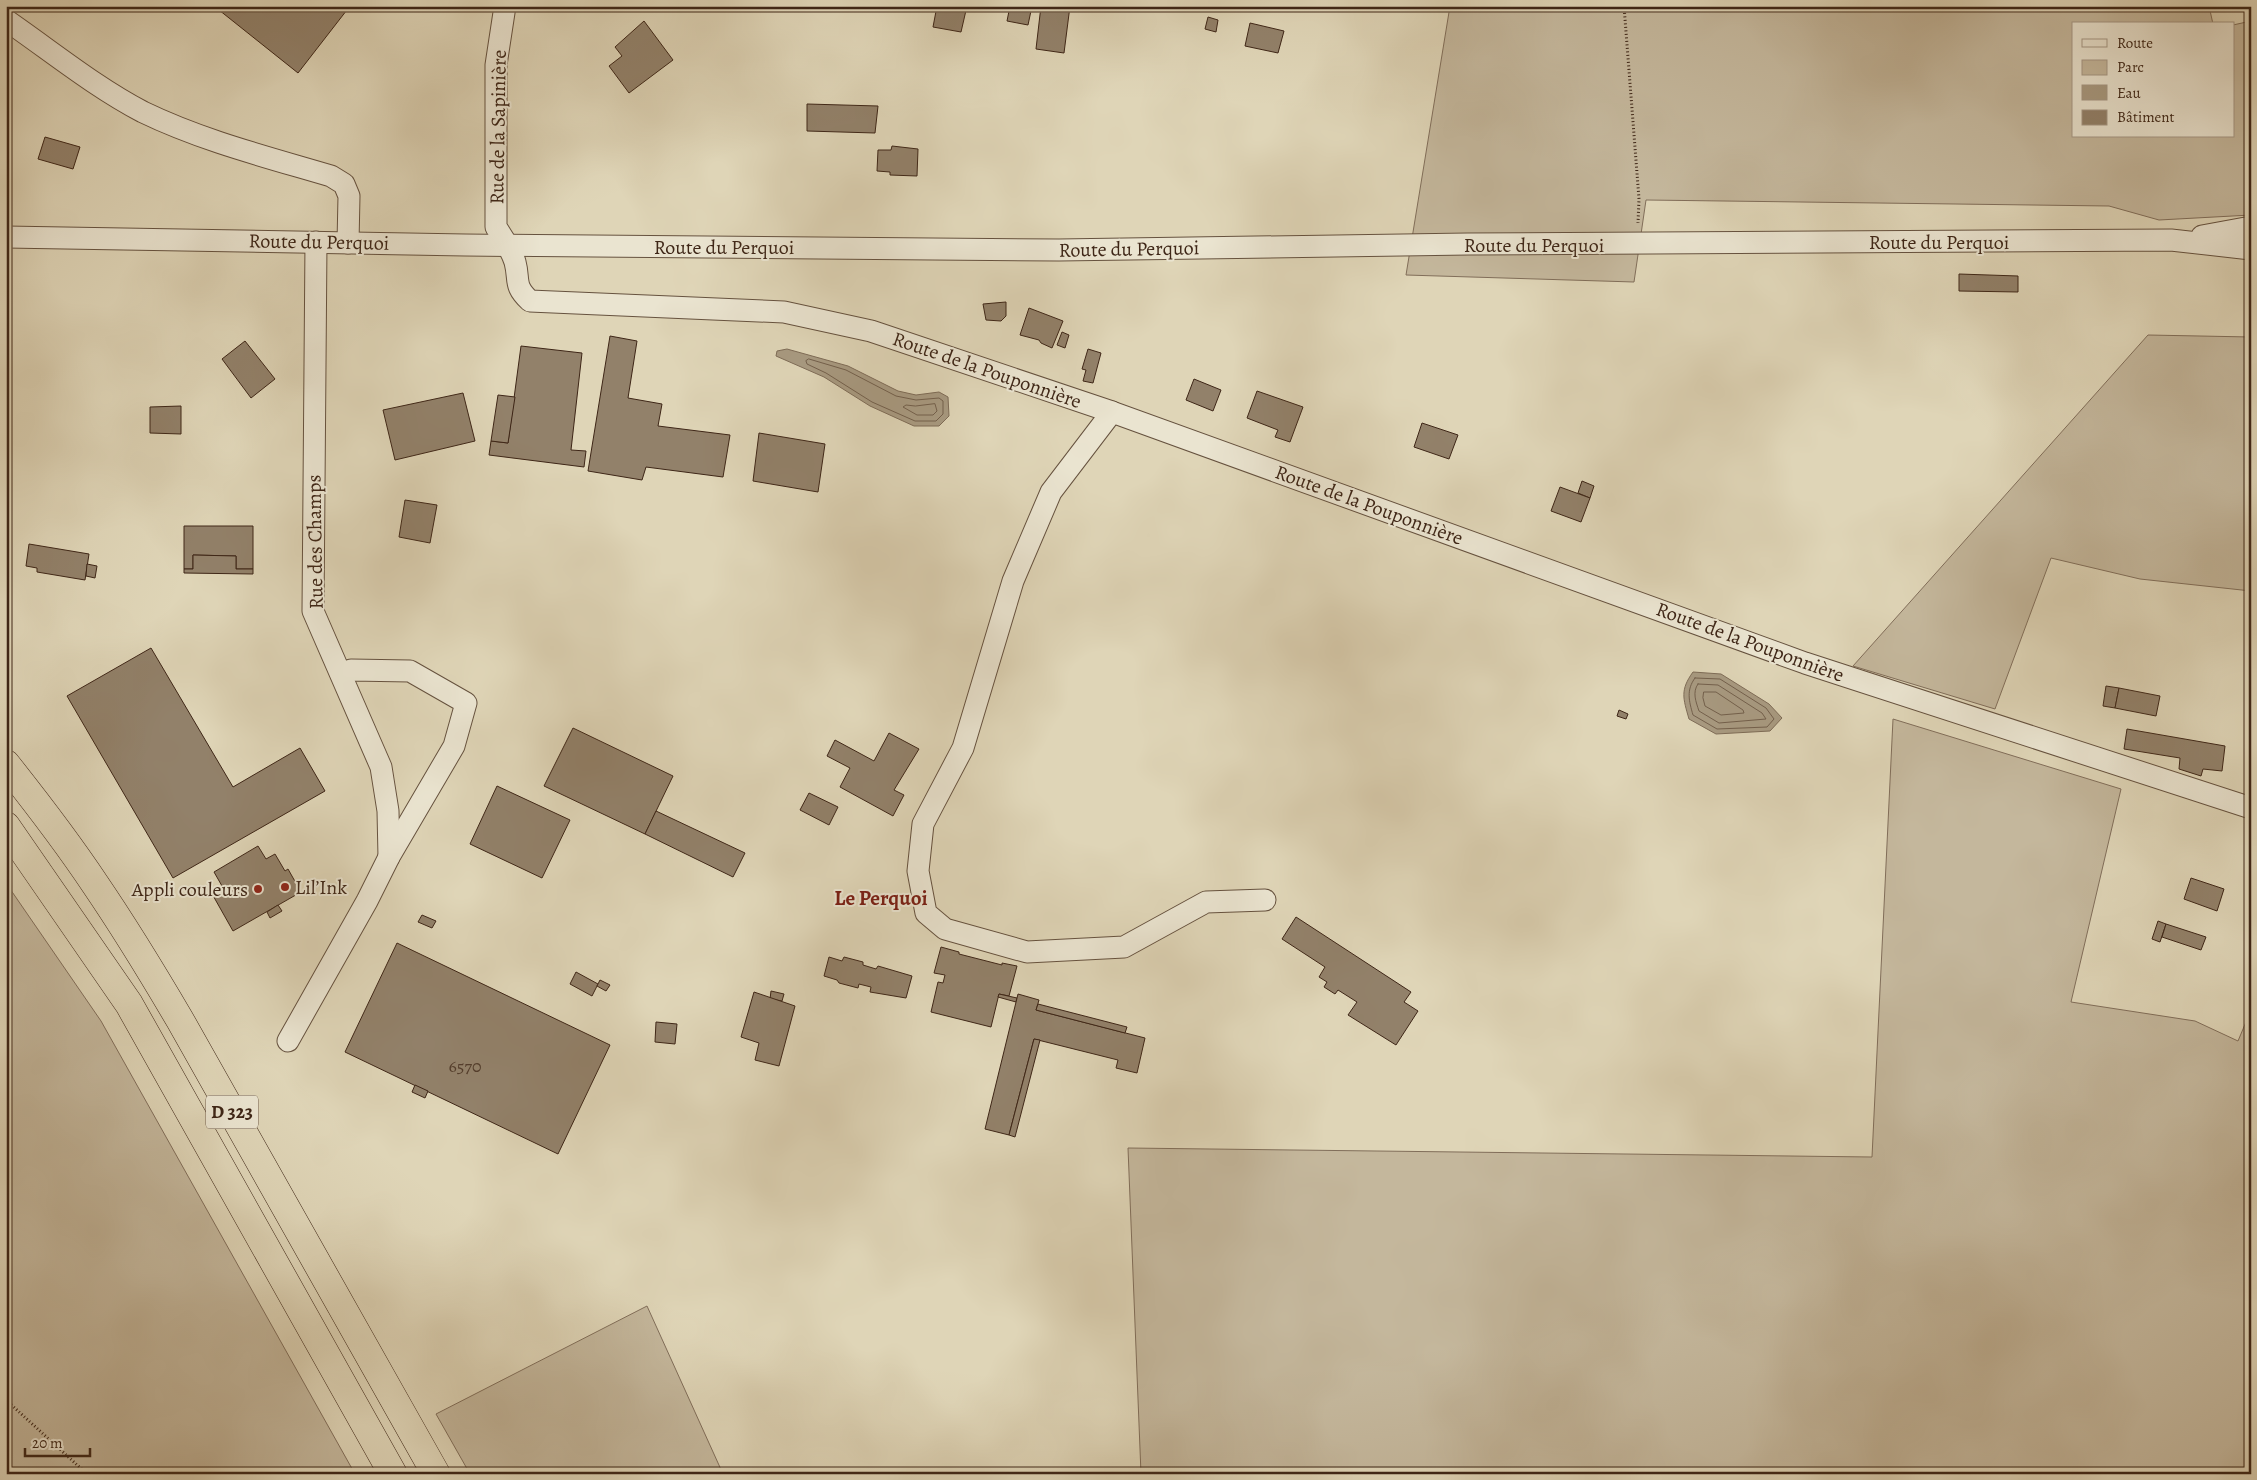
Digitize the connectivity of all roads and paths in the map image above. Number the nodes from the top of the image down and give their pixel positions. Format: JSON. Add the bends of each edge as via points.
{"nodes":[{"id":1,"x":505,"y":6,"type":"edge"},
{"id":2,"x":1624,"y":6,"type":"edge"},
{"id":3,"x":6,"y":20,"type":"edge"},
{"id":4,"x":2251,"y":227,"type":"edge"},
{"id":5,"x":6,"y":237,"type":"edge"},
{"id":6,"x":2171,"y":240,"type":"junction"},
{"id":7,"x":316,"y":242,"type":"junction"},
{"id":8,"x":348,"y":243,"type":"junction"},
{"id":9,"x":508,"y":245,"type":"junction"},
{"id":10,"x":1638,"y":245,"type":"junction"},
{"id":11,"x":2251,"y":249,"type":"edge"},
{"id":12,"x":1112,"y":412,"type":"junction"},
{"id":13,"x":341,"y":674,"type":"junction"},
{"id":14,"x":6,"y":764,"type":"edge"},
{"id":15,"x":2251,"y":808,"type":"edge"},
{"id":16,"x":6,"y":826,"type":"edge"},
{"id":17,"x":389,"y":857,"type":"junction"},
{"id":18,"x":1265,"y":900,"type":"dead end"},
{"id":19,"x":288,"y":1041,"type":"dead end"},
{"id":20,"x":6,"y":1400,"type":"edge"},
{"id":21,"x":87,"y":1474,"type":"edge"},
{"id":22,"x":393,"y":1474,"type":"edge"},
{"id":23,"x":436,"y":1474,"type":"edge"}],
"edges":[{"from":1,"to":9,"type":"street","name":"Rue de la Sapinière","via":[[496,65],[496,227]]},
{"from":2,"to":10,"type":"path","via":[[1639,199]]},
{"from":3,"to":8,"type":"street","via":[[142,111],[205,139],[331,176],[344,184],[349,196]]},
{"from":4,"to":6,"type":"street"},
{"from":5,"to":7,"type":"street","name":"Route du Perquoi"},
{"from":6,"to":10,"type":"street","name":"Route du Perquoi"},
{"from":6,"to":11,"type":"street","name":"Route du Perquoi"},
{"from":7,"to":8,"type":"street","name":"Route du Perquoi"},
{"from":7,"to":13,"type":"street","name":"Rue des Champs","via":[[313,611]]},
{"from":8,"to":9,"type":"street","name":"Route du Perquoi"},
{"from":9,"to":10,"type":"street","name":"Route du Perquoi","via":[[1060,250]]},
{"from":9,"to":12,"type":"street","name":"Route de la Pouponnière","via":[[515,263],[516,282],[530,301],[784,312],[872,331]]},
{"from":12,"to":15,"type":"street","name":"Route de la Pouponnière","via":[[1805,663]]},
{"from":12,"to":18,"type":"street","via":[[1051,492],[1013,581],[963,748],[923,824],[918,872],[926,913],[945,929],[1027,952],[1124,947],[1206,902]]},
{"from":13,"to":17,"type":"street","name":"Rue des Champs","via":[[381,767],[388,811]]},
{"from":13,"to":17,"type":"street","via":[[351,670],[410,671],[466,703],[454,746]]},
{"from":14,"to":23,"type":"highway","number":"D 323","via":[[96,884],[144,960]]},
{"from":16,"to":22,"type":"highway","number":"D 323","via":[[129,1004]]},
{"from":17,"to":19,"type":"street"},
{"from":20,"to":21,"type":"path"}]}
